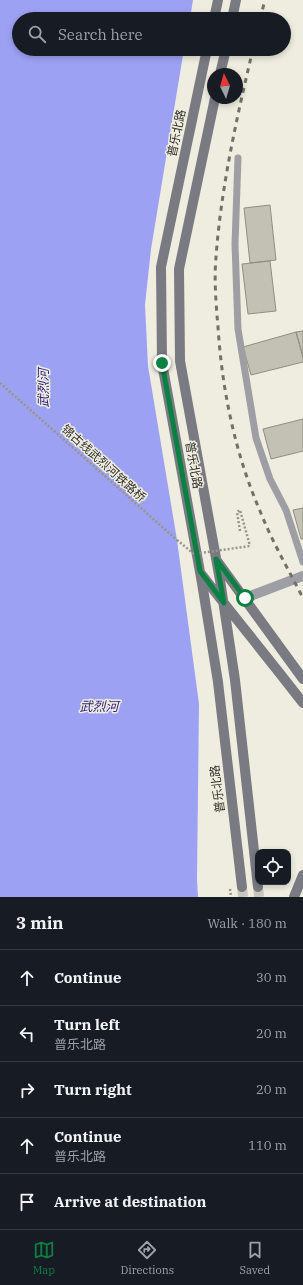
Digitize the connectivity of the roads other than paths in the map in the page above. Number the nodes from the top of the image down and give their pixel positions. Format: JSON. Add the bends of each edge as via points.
{"nodes":[{"id":1,"x":218,"y":0,"type":"edge"},
{"id":2,"x":236,"y":0,"type":"edge"},
{"id":3,"x":215,"y":12,"type":"edge"},
{"id":4,"x":233,"y":12,"type":"edge"},
{"id":5,"x":206,"y":56,"type":"edge"},
{"id":6,"x":224,"y":56,"type":"edge"},
{"id":7,"x":221,"y":68,"type":"edge"},
{"id":8,"x":214,"y":104,"type":"edge"},
{"id":9,"x":238,"y":158,"type":"dead end"},
{"id":10,"x":216,"y":559,"type":"junction"},
{"id":11,"x":303,"y":562,"type":"edge"},
{"id":12,"x":200,"y":571,"type":"junction"},
{"id":13,"x":303,"y":576,"type":"edge"},
{"id":14,"x":245,"y":598,"type":"junction"},
{"id":15,"x":224,"y":603,"type":"junction"},
{"id":16,"x":303,"y":679,"type":"edge"},
{"id":17,"x":303,"y":703,"type":"edge"},
{"id":18,"x":303,"y":875,"type":"edge"},
{"id":19,"x":242,"y":887,"type":"tunnel mouth"},
{"id":20,"x":258,"y":887,"type":"tunnel mouth"},
{"id":21,"x":294,"y":897,"type":"edge"}],
"edges":[{"from":1,"to":3,"type":"main road"},
{"from":2,"to":4,"type":"main road"},
{"from":5,"to":12,"type":"main road","name":"普乐北路","via":[[161,267],[162,363]]},
{"from":6,"to":7,"type":"main road"},
{"from":8,"to":10,"type":"main road","name":"普乐北路","via":[[179,277],[180,361]]},
{"from":9,"to":11,"type":"lane","via":[[235,244],[238,329],[256,438],[270,479],[286,510]]},
{"from":10,"to":14,"type":"main road"},
{"from":10,"to":15,"type":"main road","name":"普乐北路"},
{"from":12,"to":15,"type":"main road"},
{"from":12,"to":19,"type":"main road","name":"普乐北路","via":[[218,682]]},
{"from":13,"to":14,"type":"street"},
{"from":14,"to":16,"type":"main road"},
{"from":15,"to":17,"type":"main road"},
{"from":15,"to":20,"type":"main road","name":"普乐北路"},
{"from":18,"to":21,"type":"main road"}]}
